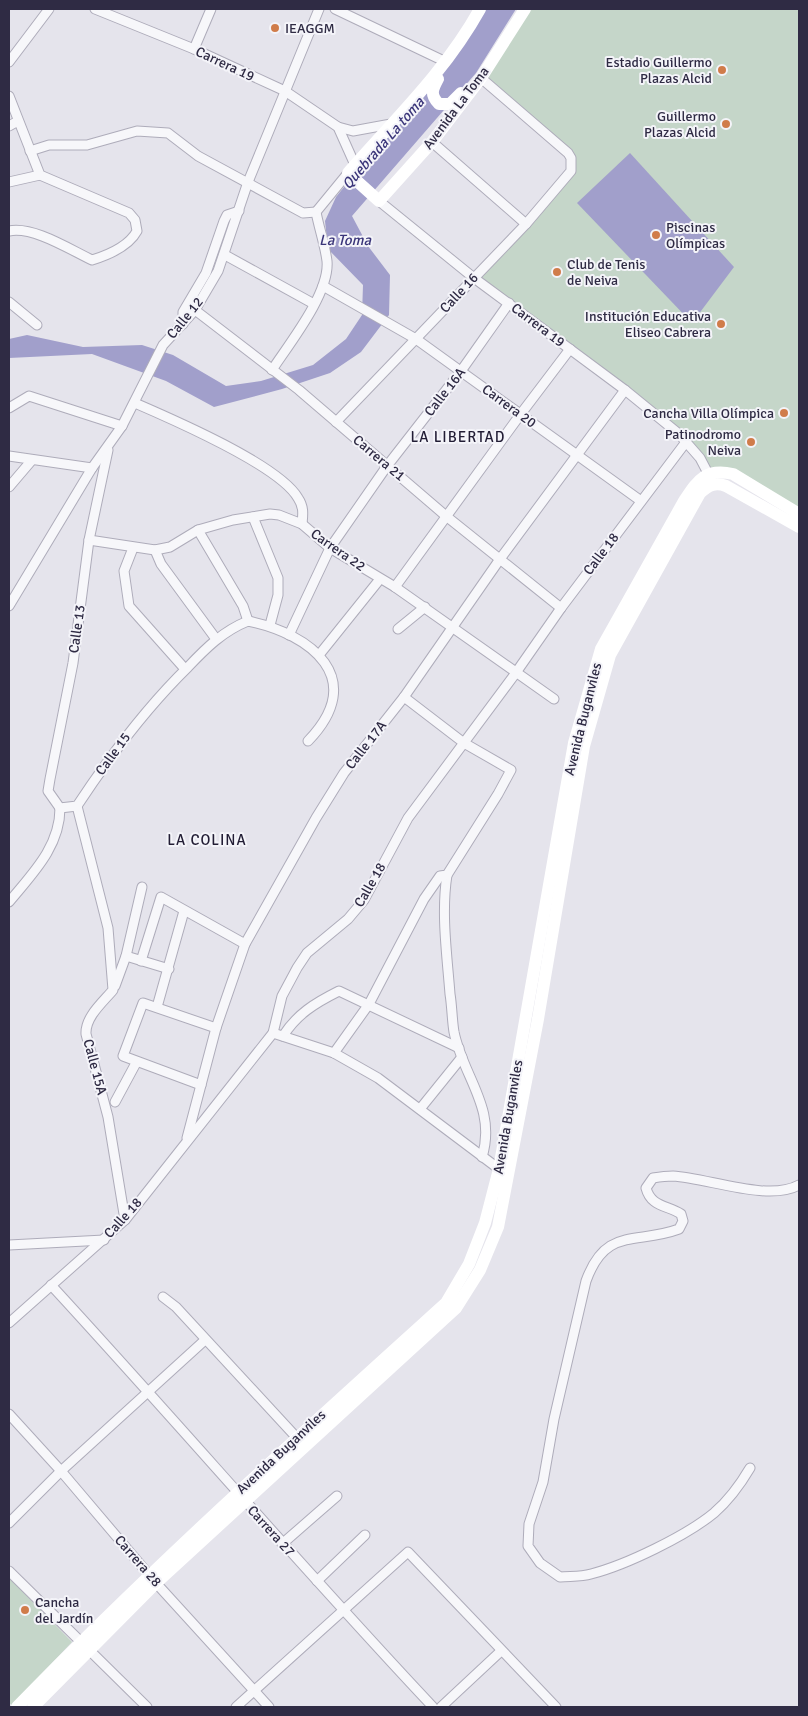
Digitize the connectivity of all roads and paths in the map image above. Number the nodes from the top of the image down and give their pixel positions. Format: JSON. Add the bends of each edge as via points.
{"nodes":[{"id":1,"x":48,"y":9,"type":"edge"},
{"id":2,"x":95,"y":9,"type":"edge"},
{"id":3,"x":211,"y":9,"type":"edge"},
{"id":4,"x":318,"y":9,"type":"edge"},
{"id":5,"x":335,"y":9,"type":"edge"},
{"id":6,"x":480,"y":9,"type":"edge"},
{"id":7,"x":525,"y":9,"type":"edge"},
{"id":8,"x":465,"y":36,"type":"junction"},
{"id":9,"x":194,"y":49,"type":"junction"},
{"id":10,"x":491,"y":61,"type":"junction"},
{"id":11,"x":9,"y":62,"type":"edge"},
{"id":12,"x":446,"y":62,"type":"junction"},
{"id":13,"x":481,"y":78,"type":"junction"},
{"id":14,"x":285,"y":91,"type":"junction"},
{"id":15,"x":9,"y":96,"type":"edge"},
{"id":16,"x":18,"y":121,"type":"junction"},
{"id":17,"x":394,"y":124,"type":"junction"},
{"id":18,"x":9,"y":126,"type":"edge"},
{"id":19,"x":338,"y":127,"type":"junction"},
{"id":20,"x":432,"y":142,"type":"junction"},
{"id":21,"x":30,"y":150,"type":"junction"},
{"id":22,"x":351,"y":171,"type":"junction"},
{"id":23,"x":40,"y":175,"type":"junction"},
{"id":24,"x":9,"y":182,"type":"edge"},
{"id":25,"x":248,"y":182,"type":"junction"},
{"id":26,"x":376,"y":198,"type":"junction"},
{"id":27,"x":239,"y":211,"type":"junction"},
{"id":28,"x":316,"y":212,"type":"junction"},
{"id":29,"x":526,"y":224,"type":"junction"},
{"id":30,"x":9,"y":231,"type":"edge"},
{"id":31,"x":225,"y":256,"type":"junction"},
{"id":32,"x":474,"y":278,"type":"junction"},
{"id":33,"x":323,"y":286,"type":"junction"},
{"id":34,"x":9,"y":302,"type":"edge"},
{"id":35,"x":509,"y":303,"type":"junction"},
{"id":36,"x":314,"y":304,"type":"junction"},
{"id":37,"x":196,"y":310,"type":"junction"},
{"id":38,"x":183,"y":324,"type":"junction"},
{"id":39,"x":37,"y":325,"type":"dead end"},
{"id":40,"x":416,"y":339,"type":"junction"},
{"id":41,"x":570,"y":349,"type":"junction"},
{"id":42,"x":461,"y":371,"type":"junction"},
{"id":43,"x":274,"y":372,"type":"junction"},
{"id":44,"x":625,"y":390,"type":"junction"},
{"id":45,"x":135,"y":403,"type":"junction"},
{"id":46,"x":9,"y":408,"type":"edge"},
{"id":47,"x":520,"y":414,"type":"junction"},
{"id":48,"x":336,"y":422,"type":"junction"},
{"id":49,"x":122,"y":426,"type":"junction"},
{"id":50,"x":686,"y":442,"type":"junction"},
{"id":51,"x":109,"y":446,"type":"junction"},
{"id":52,"x":9,"y":456,"type":"edge"},
{"id":53,"x":578,"y":456,"type":"junction"},
{"id":54,"x":32,"y":460,"type":"junction"},
{"id":55,"x":387,"y":466,"type":"junction"},
{"id":56,"x":92,"y":468,"type":"junction"},
{"id":57,"x":711,"y":478,"type":"junction"},
{"id":58,"x":9,"y":487,"type":"edge"},
{"id":59,"x":641,"y":501,"type":"junction"},
{"id":60,"x":799,"y":514,"type":"edge"},
{"id":61,"x":446,"y":516,"type":"junction"},
{"id":62,"x":253,"y":517,"type":"junction"},
{"id":63,"x":302,"y":524,"type":"junction"},
{"id":64,"x":799,"y":527,"type":"edge"},
{"id":65,"x":198,"y":530,"type":"junction"},
{"id":66,"x":89,"y":540,"type":"junction"},
{"id":67,"x":132,"y":548,"type":"junction"},
{"id":68,"x":330,"y":548,"type":"junction"},
{"id":69,"x":156,"y":550,"type":"junction"},
{"id":70,"x":500,"y":559,"type":"junction"},
{"id":71,"x":380,"y":578,"type":"junction"},
{"id":72,"x":395,"y":587,"type":"junction"},
{"id":73,"x":9,"y":606,"type":"edge"},
{"id":74,"x":425,"y":607,"type":"junction"},
{"id":75,"x":561,"y":608,"type":"junction"},
{"id":76,"x":248,"y":621,"type":"junction"},
{"id":77,"x":270,"y":626,"type":"junction"},
{"id":78,"x":452,"y":627,"type":"junction"},
{"id":79,"x":398,"y":629,"type":"dead end"},
{"id":80,"x":289,"y":635,"type":"junction"},
{"id":81,"x":216,"y":639,"type":"junction"},
{"id":82,"x":318,"y":655,"type":"junction"},
{"id":83,"x":185,"y":669,"type":"junction"},
{"id":84,"x":516,"y":674,"type":"junction"},
{"id":85,"x":404,"y":697,"type":"junction"},
{"id":86,"x":554,"y":699,"type":"dead end"},
{"id":87,"x":308,"y":741,"type":"dead end"},
{"id":88,"x":464,"y":743,"type":"junction"},
{"id":89,"x":77,"y":806,"type":"junction"},
{"id":90,"x":60,"y":808,"type":"junction"},
{"id":91,"x":448,"y":875,"type":"junction"},
{"id":92,"x":142,"y":888,"type":"dead end"},
{"id":93,"x":9,"y":902,"type":"edge"},
{"id":94,"x":184,"y":911,"type":"junction"},
{"id":95,"x":246,"y":944,"type":"junction"},
{"id":96,"x":126,"y":956,"type":"junction"},
{"id":97,"x":141,"y":961,"type":"junction"},
{"id":98,"x":169,"y":969,"type":"junction"},
{"id":99,"x":113,"y":990,"type":"junction"},
{"id":100,"x":370,"y":1004,"type":"junction"},
{"id":101,"x":157,"y":1007,"type":"junction"},
{"id":102,"x":216,"y":1028,"type":"junction"},
{"id":103,"x":273,"y":1034,"type":"junction"},
{"id":104,"x":283,"y":1036,"type":"junction"},
{"id":105,"x":334,"y":1053,"type":"junction"},
{"id":106,"x":461,"y":1053,"type":"junction"},
{"id":107,"x":136,"y":1063,"type":"junction"},
{"id":108,"x":201,"y":1085,"type":"junction"},
{"id":109,"x":115,"y":1102,"type":"dead end"},
{"id":110,"x":420,"y":1109,"type":"junction"},
{"id":111,"x":186,"y":1141,"type":"junction"},
{"id":112,"x":482,"y":1156,"type":"junction"},
{"id":113,"x":499,"y":1169,"type":"junction"},
{"id":114,"x":799,"y":1185,"type":"edge"},
{"id":115,"x":125,"y":1220,"type":"junction"},
{"id":116,"x":104,"y":1240,"type":"junction"},
{"id":117,"x":9,"y":1245,"type":"edge"},
{"id":118,"x":51,"y":1286,"type":"junction"},
{"id":119,"x":163,"y":1297,"type":"dead end"},
{"id":120,"x":9,"y":1323,"type":"edge"},
{"id":121,"x":205,"y":1340,"type":"junction"},
{"id":122,"x":148,"y":1391,"type":"junction"},
{"id":123,"x":9,"y":1414,"type":"edge"},
{"id":124,"x":297,"y":1438,"type":"junction"},
{"id":125,"x":750,"y":1468,"type":"dead end"},
{"id":126,"x":61,"y":1471,"type":"junction"},
{"id":127,"x":338,"y":1496,"type":"dead end"},
{"id":128,"x":241,"y":1497,"type":"junction"},
{"id":129,"x":9,"y":1523,"type":"edge"},
{"id":130,"x":365,"y":1535,"type":"dead end"},
{"id":131,"x":282,"y":1544,"type":"junction"},
{"id":132,"x":9,"y":1571,"type":"edge"},
{"id":133,"x":153,"y":1579,"type":"junction"},
{"id":134,"x":317,"y":1581,"type":"junction"},
{"id":135,"x":342,"y":1611,"type":"junction"},
{"id":136,"x":84,"y":1646,"type":"junction"},
{"id":137,"x":501,"y":1651,"type":"junction"},
{"id":138,"x":254,"y":1690,"type":"junction"},
{"id":139,"x":17,"y":1707,"type":"edge"},
{"id":140,"x":33,"y":1707,"type":"edge"},
{"id":141,"x":147,"y":1707,"type":"edge"},
{"id":142,"x":236,"y":1707,"type":"edge"},
{"id":143,"x":269,"y":1707,"type":"edge"},
{"id":144,"x":433,"y":1707,"type":"edge"},
{"id":145,"x":441,"y":1707,"type":"edge"},
{"id":146,"x":556,"y":1707,"type":"edge"}],
"edges":[{"from":1,"to":11,"type":"street"},
{"from":2,"to":9,"type":"street","name":"Carrera 19"},
{"from":3,"to":9,"type":"street"},
{"from":4,"to":14,"type":"street","name":"Calle 12"},
{"from":5,"to":12,"type":"street"},
{"from":6,"to":8,"type":"main road"},
{"from":7,"to":10,"type":"main road","name":"Avenida La Toma"},
{"from":8,"to":10,"type":"main road","via":[[433,88],[436,101],[450,104]]},
{"from":8,"to":12,"type":"main road"},
{"from":9,"to":14,"type":"street","name":"Carrera 19"},
{"from":10,"to":13,"type":"main road","name":"Avenida La Toma"},
{"from":12,"to":17,"type":"main road"},
{"from":13,"to":20,"type":"main road","name":"Avenida La Toma"},
{"from":13,"to":29,"type":"street","name":"Calle 16","via":[[571,158],[571,171]]},
{"from":14,"to":19,"type":"street","name":"Carrera 19"},
{"from":14,"to":25,"type":"street","name":"Calle 12"},
{"from":15,"to":16,"type":"street"},
{"from":16,"to":18,"type":"street"},
{"from":16,"to":21,"type":"street"},
{"from":17,"to":19,"type":"street","via":[[353,131]]},
{"from":17,"to":22,"type":"main road"},
{"from":19,"to":22,"type":"street","name":"Carrera 19"},
{"from":20,"to":26,"type":"main road","name":"Avenida La Toma"},
{"from":20,"to":29,"type":"street"},
{"from":21,"to":23,"type":"street"},
{"from":21,"to":25,"type":"street","via":[[49,145],[87,145],[137,131],[168,133],[198,156]]},
{"from":22,"to":26,"type":"main road","name":"Carrera 19"},
{"from":22,"to":28,"type":"street"},
{"from":23,"to":24,"type":"street"},
{"from":23,"to":30,"type":"street","via":[[129,212],[137,231],[133,239],[92,260],[35,234],[20,229]]},
{"from":25,"to":27,"type":"street","name":"Calle 12"},
{"from":25,"to":28,"type":"street","via":[[303,214]]},
{"from":26,"to":32,"type":"street","name":"Carrera 19"},
{"from":27,"to":31,"type":"street","name":"Calle 12"},
{"from":27,"to":38,"type":"street","via":[[227,215],[224,221],[206,273],[184,312]]},
{"from":28,"to":33,"type":"street","via":[[327,262]]},
{"from":29,"to":32,"type":"street","name":"Calle 16"},
{"from":31,"to":36,"type":"street"},
{"from":31,"to":37,"type":"street","name":"Calle 12"},
{"from":32,"to":35,"type":"street","name":"Carrera 19"},
{"from":32,"to":40,"type":"street","name":"Calle 16"},
{"from":33,"to":36,"type":"street"},
{"from":33,"to":40,"type":"street","name":"Carrera 20"},
{"from":34,"to":39,"type":"street"},
{"from":35,"to":41,"type":"street","name":"Carrera 19"},
{"from":35,"to":42,"type":"street","name":"Calle 16A"},
{"from":36,"to":43,"type":"street"},
{"from":37,"to":38,"type":"street","name":"Calle 12"},
{"from":37,"to":43,"type":"street","name":"Carrera 21"},
{"from":38,"to":45,"type":"street","name":"Calle 12","via":[[163,345]]},
{"from":40,"to":42,"type":"street","name":"Carrera 20"},
{"from":40,"to":48,"type":"street","name":"Calle 16"},
{"from":41,"to":44,"type":"street","name":"Carrera 19"},
{"from":41,"to":47,"type":"street"},
{"from":42,"to":47,"type":"street","name":"Carrera 20"},
{"from":42,"to":55,"type":"street","name":"Calle 16A"},
{"from":43,"to":48,"type":"street","name":"Carrera 21"},
{"from":44,"to":50,"type":"street","name":"Carrera 19"},
{"from":44,"to":53,"type":"street","name":"Calle 17A"},
{"from":45,"to":49,"type":"street","name":"Calle 12"},
{"from":45,"to":63,"type":"street","name":"Carrera 22","via":[[186,425],[270,472],[298,497],[304,510]]},
{"from":46,"to":49,"type":"street","via":[[28,396]]},
{"from":47,"to":53,"type":"street","name":"Carrera 20"},
{"from":47,"to":61,"type":"street"},
{"from":48,"to":55,"type":"street","name":"Carrera 21"},
{"from":49,"to":51,"type":"street","name":"Calle 12"},
{"from":50,"to":57,"type":"street","name":"Carrera 19"},
{"from":50,"to":59,"type":"street","name":"Calle 18"},
{"from":51,"to":56,"type":"street","name":"Calle 12"},
{"from":51,"to":66,"type":"street","name":"Calle 13"},
{"from":52,"to":54,"type":"street"},
{"from":53,"to":59,"type":"street","name":"Carrera 20"},
{"from":53,"to":70,"type":"street","name":"Calle 17A"},
{"from":54,"to":56,"type":"street"},
{"from":54,"to":58,"type":"street"},
{"from":55,"to":61,"type":"street","name":"Carrera 21"},
{"from":55,"to":68,"type":"street","name":"Calle 16A"},
{"from":56,"to":73,"type":"street","name":"Calle 12"},
{"from":57,"to":60,"type":"main road","via":[[722,472],[733,474]]},
{"from":57,"to":64,"type":"main road"},
{"from":57,"to":113,"type":"main road","name":"Avenida Buganviles","via":[[697,482],[684,501],[601,649],[574,743]]},
{"from":57,"to":128,"type":"main road","name":"Avenida Buganviles","via":[[610,655],[584,746],[511,1167],[498,1227],[480,1270],[456,1308]]},
{"from":59,"to":75,"type":"street","name":"Calle 18"},
{"from":61,"to":70,"type":"street","name":"Carrera 21"},
{"from":61,"to":72,"type":"street"},
{"from":62,"to":63,"type":"street","via":[[279,514]]},
{"from":62,"to":65,"type":"street"},
{"from":62,"to":77,"type":"street","via":[[278,578],[278,595]]},
{"from":63,"to":68,"type":"street","name":"Carrera 22"},
{"from":65,"to":69,"type":"street","via":[[170,547]]},
{"from":65,"to":76,"type":"street","via":[[243,606]]},
{"from":66,"to":67,"type":"street"},
{"from":66,"to":90,"type":"street","name":"Calle 13","via":[[73,664],[49,785],[51,797]]},
{"from":67,"to":69,"type":"street"},
{"from":67,"to":83,"type":"street","via":[[124,571],[130,606]]},
{"from":68,"to":71,"type":"street","name":"Carrera 22"},
{"from":68,"to":80,"type":"street","name":"Calle 16A"},
{"from":69,"to":81,"type":"street","via":[[161,564]]},
{"from":70,"to":75,"type":"street","name":"Carrera 21"},
{"from":70,"to":78,"type":"street","name":"Calle 17A"},
{"from":71,"to":72,"type":"street","name":"Carrera 22"},
{"from":71,"to":82,"type":"street"},
{"from":72,"to":74,"type":"street","name":"Carrera 22"},
{"from":74,"to":78,"type":"street","name":"Carrera 22"},
{"from":74,"to":79,"type":"street"},
{"from":75,"to":84,"type":"street","name":"Calle 18"},
{"from":76,"to":77,"type":"street"},
{"from":76,"to":81,"type":"street","name":"Calle 15"},
{"from":77,"to":80,"type":"street"},
{"from":78,"to":84,"type":"street","name":"Carrera 22"},
{"from":78,"to":85,"type":"street","name":"Calle 17A"},
{"from":80,"to":82,"type":"street"},
{"from":81,"to":83,"type":"street","name":"Calle 15"},
{"from":82,"to":87,"type":"street","via":[[335,683],[326,717]]},
{"from":83,"to":89,"type":"street","name":"Calle 15","via":[[151,704]]},
{"from":84,"to":86,"type":"street","name":"Carrera 22"},
{"from":84,"to":88,"type":"street","name":"Calle 18"},
{"from":85,"to":88,"type":"street"},
{"from":85,"to":95,"type":"street","name":"Calle 17A","via":[[344,773]]},
{"from":88,"to":91,"type":"street","via":[[510,770]]},
{"from":88,"to":103,"type":"street","name":"Calle 18","via":[[408,818],[364,900],[348,919],[307,953],[297,968],[282,996]]},
{"from":89,"to":90,"type":"street"},
{"from":89,"to":99,"type":"street","via":[[108,928]]},
{"from":90,"to":93,"type":"street","via":[[60,823],[52,846]]},
{"from":91,"to":100,"type":"street","via":[[440,876],[424,900]]},
{"from":91,"to":106,"type":"street","via":[[445,892],[448,968],[454,1032]]},
{"from":92,"to":96,"type":"street"},
{"from":94,"to":95,"type":"street"},
{"from":94,"to":97,"type":"street","via":[[161,897]]},
{"from":94,"to":98,"type":"street"},
{"from":95,"to":102,"type":"street","name":"Calle 17A"},
{"from":96,"to":97,"type":"street"},
{"from":96,"to":99,"type":"street"},
{"from":97,"to":98,"type":"street"},
{"from":98,"to":101,"type":"street"},
{"from":99,"to":115,"type":"street","name":"Calle 15A","via":[[91,1017],[86,1034],[108,1117]]},
{"from":100,"to":104,"type":"street","via":[[339,991],[304,1010]]},
{"from":100,"to":105,"type":"street"},
{"from":100,"to":106,"type":"street"},
{"from":101,"to":102,"type":"street"},
{"from":101,"to":107,"type":"street","via":[[143,1003],[123,1056]]},
{"from":102,"to":108,"type":"street","name":"Calle 17A"},
{"from":103,"to":104,"type":"street"},
{"from":103,"to":111,"type":"street","name":"Calle 18"},
{"from":104,"to":105,"type":"street"},
{"from":105,"to":110,"type":"street","via":[[378,1078]]},
{"from":106,"to":110,"type":"street"},
{"from":106,"to":112,"type":"street","via":[[477,1088],[486,1121],[487,1142]]},
{"from":107,"to":108,"type":"street"},
{"from":107,"to":109,"type":"street"},
{"from":108,"to":111,"type":"street","name":"Calle 17A"},
{"from":110,"to":112,"type":"street"},
{"from":111,"to":115,"type":"street","name":"Calle 18"},
{"from":112,"to":113,"type":"street"},
{"from":113,"to":124,"type":"main road","name":"Avenida Buganviles","via":[[485,1223],[469,1264],[446,1303]]},
{"from":114,"to":125,"type":"street","via":[[761,1191],[672,1176],[653,1178],[646,1188],[649,1198],[661,1207],[681,1214],[683,1221],[679,1229],[663,1235],[626,1238],[603,1251],[592,1264],[554,1419],[543,1482],[529,1524],[528,1546],[540,1563],[560,1577],[590,1574],[677,1537],[714,1513],[736,1491]]},
{"from":115,"to":116,"type":"street","name":"Calle 18"},
{"from":116,"to":117,"type":"street"},
{"from":116,"to":118,"type":"street","name":"Calle 18"},
{"from":118,"to":120,"type":"street","name":"Calle 18"},
{"from":118,"to":122,"type":"street","name":"Carrera 27"},
{"from":119,"to":121,"type":"street"},
{"from":121,"to":122,"type":"street"},
{"from":121,"to":124,"type":"street"},
{"from":122,"to":126,"type":"street"},
{"from":122,"to":128,"type":"street","name":"Carrera 27"},
{"from":123,"to":126,"type":"street","name":"Carrera 28"},
{"from":124,"to":128,"type":"main road","name":"Avenida Buganviles"},
{"from":126,"to":129,"type":"street"},
{"from":126,"to":133,"type":"street","name":"Carrera 28"},
{"from":127,"to":131,"type":"street"},
{"from":128,"to":131,"type":"street","name":"Carrera 27"},
{"from":128,"to":133,"type":"main road","name":"Avenida Buganviles"},
{"from":130,"to":134,"type":"street"},
{"from":131,"to":134,"type":"street","name":"Carrera 27"},
{"from":132,"to":136,"type":"street"},
{"from":133,"to":136,"type":"main road","name":"Avenida Buganviles"},
{"from":133,"to":138,"type":"street","name":"Carrera 28"},
{"from":134,"to":135,"type":"street","name":"Carrera 27"},
{"from":135,"to":137,"type":"street","via":[[408,1552]]},
{"from":135,"to":138,"type":"street"},
{"from":135,"to":144,"type":"street","name":"Carrera 27"},
{"from":136,"to":139,"type":"main road","name":"Avenida Buganviles"},
{"from":136,"to":140,"type":"main road","name":"Avenida Buganviles"},
{"from":136,"to":141,"type":"street"},
{"from":137,"to":145,"type":"street"},
{"from":137,"to":146,"type":"street"},
{"from":138,"to":142,"type":"street"},
{"from":138,"to":143,"type":"street","name":"Carrera 28"}]}
